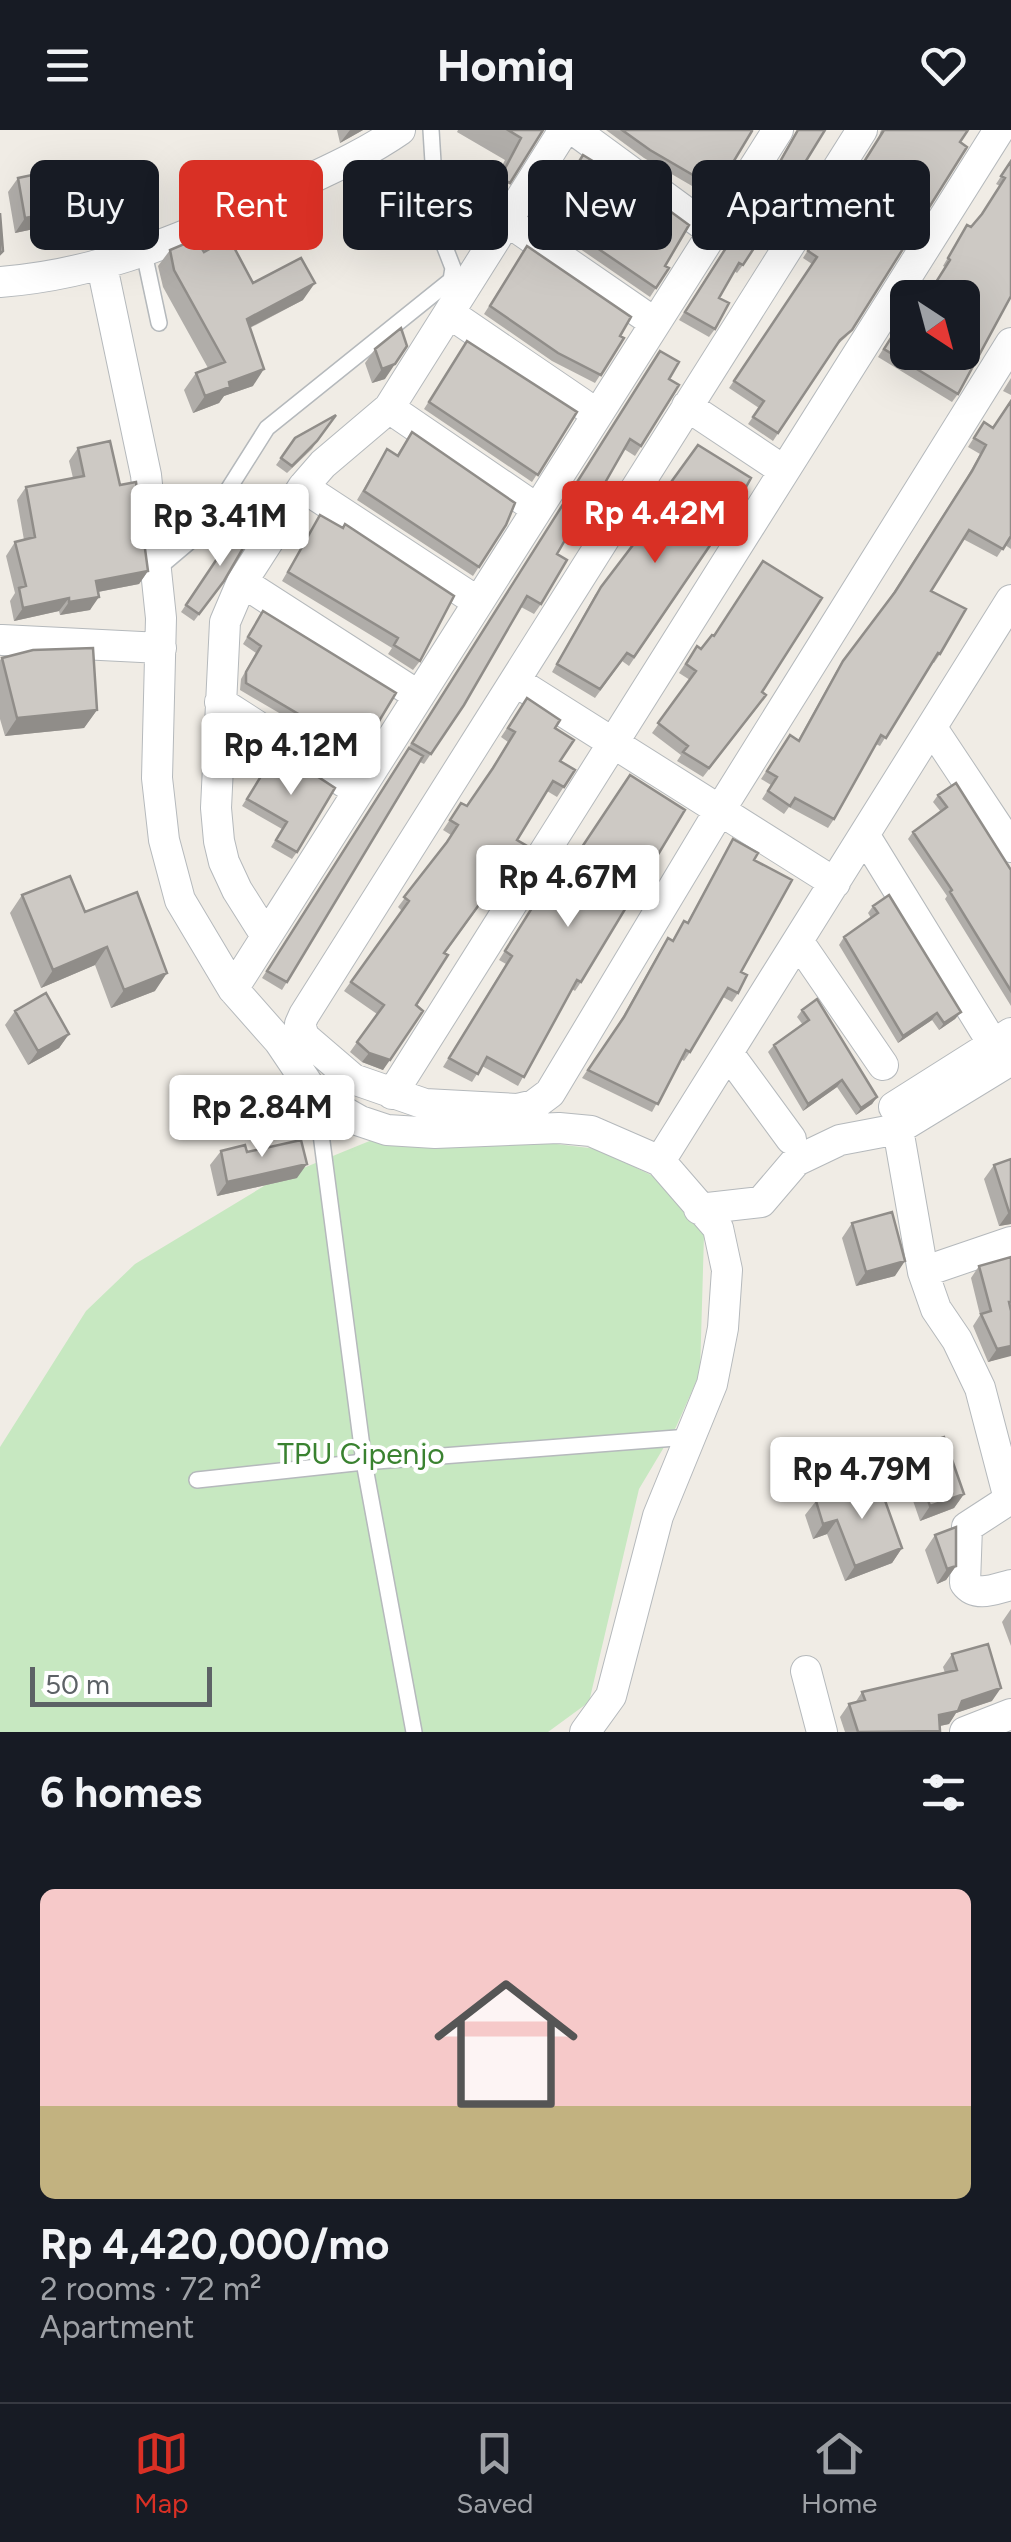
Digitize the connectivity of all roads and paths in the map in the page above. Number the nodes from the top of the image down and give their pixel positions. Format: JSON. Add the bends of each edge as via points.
{"nodes":[{"id":1,"x":400,"y":130,"type":"edge"},
{"id":2,"x":431,"y":130,"type":"edge"},
{"id":3,"x":564,"y":130,"type":"edge"},
{"id":4,"x":574,"y":130,"type":"edge"},
{"id":5,"x":862,"y":130,"type":"edge"},
{"id":6,"x":999,"y":130,"type":"edge"},
{"id":7,"x":765,"y":135,"type":"edge"},
{"id":8,"x":752,"y":160,"type":"edge"},
{"id":9,"x":692,"y":217,"type":"edge"},
{"id":10,"x":508,"y":219,"type":"edge"},
{"id":11,"x":508,"y":222,"type":"edge"},
{"id":12,"x":489,"y":250,"type":"edge"},
{"id":13,"x":702,"y":250,"type":"edge"},
{"id":14,"x":144,"y":253,"type":"junction"},
{"id":15,"x":102,"y":266,"type":"junction"},
{"id":16,"x":0,"y":282,"type":"edge"},
{"id":17,"x":450,"y":313,"type":"junction"},
{"id":18,"x":160,"y":323,"type":"dead end"},
{"id":19,"x":656,"y":323,"type":"junction"},
{"id":20,"x":1011,"y":344,"type":"edge"},
{"id":21,"x":686,"y":406,"type":"junction"},
{"id":22,"x":389,"y":408,"type":"junction"},
{"id":23,"x":598,"y":414,"type":"junction"},
{"id":24,"x":783,"y":470,"type":"junction"},
{"id":25,"x":303,"y":487,"type":"junction"},
{"id":26,"x":537,"y":509,"type":"junction"},
{"id":27,"x":156,"y":570,"type":"junction"},
{"id":28,"x":242,"y":582,"type":"junction"},
{"id":29,"x":1011,"y":600,"type":"edge"},
{"id":30,"x":478,"y":602,"type":"junction"},
{"id":31,"x":2,"y":640,"type":"edge"},
{"id":32,"x":161,"y":648,"type":"junction"},
{"id":33,"x":516,"y":680,"type":"junction"},
{"id":34,"x":418,"y":696,"type":"junction"},
{"id":35,"x":220,"y":702,"type":"junction"},
{"id":36,"x":932,"y":728,"type":"junction"},
{"id":37,"x":264,"y":731,"type":"junction"},
{"id":38,"x":614,"y":743,"type":"junction"},
{"id":39,"x":220,"y":752,"type":"junction"},
{"id":40,"x":358,"y":791,"type":"junction"},
{"id":41,"x":720,"y":810,"type":"junction"},
{"id":42,"x":865,"y":836,"type":"junction"},
{"id":43,"x":1011,"y":847,"type":"edge"},
{"id":44,"x":835,"y":883,"type":"junction"},
{"id":45,"x":266,"y":936,"type":"junction"},
{"id":46,"x":798,"y":942,"type":"junction"},
{"id":47,"x":233,"y":990,"type":"junction"},
{"id":48,"x":1005,"y":1046,"type":"edge"},
{"id":49,"x":728,"y":1053,"type":"junction"},
{"id":50,"x":882,"y":1065,"type":"dead end"},
{"id":51,"x":392,"y":1094,"type":"junction"},
{"id":52,"x":316,"y":1096,"type":"junction"},
{"id":53,"x":896,"y":1118,"type":"junction"},
{"id":54,"x":791,"y":1140,"type":"dead end"},
{"id":55,"x":660,"y":1161,"type":"junction"},
{"id":56,"x":700,"y":1209,"type":"junction"},
{"id":57,"x":1011,"y":1242,"type":"edge"},
{"id":58,"x":924,"y":1272,"type":"junction"},
{"id":59,"x":688,"y":1437,"type":"junction"},
{"id":60,"x":364,"y":1462,"type":"junction"},
{"id":61,"x":198,"y":1480,"type":"dead end"},
{"id":62,"x":1011,"y":1586,"type":"edge"},
{"id":63,"x":806,"y":1671,"type":"dead end"},
{"id":64,"x":1011,"y":1714,"type":"edge"},
{"id":65,"x":414,"y":1732,"type":"edge"},
{"id":66,"x":585,"y":1732,"type":"edge"},
{"id":67,"x":822,"y":1732,"type":"edge"},
{"id":68,"x":966,"y":1732,"type":"edge"}],
"edges":[{"from":1,"to":14,"type":"street"},
{"from":2,"to":27,"type":"lane","via":[[437,227],[454,268],[451,280],[267,428],[202,531]]},
{"from":3,"to":10,"type":"street"},
{"from":4,"to":9,"type":"street"},
{"from":5,"to":21,"type":"street"},
{"from":6,"to":24,"type":"street"},
{"from":7,"to":8,"type":"street"},
{"from":11,"to":19,"type":"street"},
{"from":12,"to":17,"type":"street"},
{"from":13,"to":19,"type":"street"},
{"from":14,"to":15,"type":"street"},
{"from":14,"to":18,"type":"lane"},
{"from":15,"to":16,"type":"street"},
{"from":15,"to":27,"type":"street","via":[[146,475]]},
{"from":17,"to":22,"type":"street"},
{"from":17,"to":23,"type":"street"},
{"from":19,"to":23,"type":"street"},
{"from":20,"to":41,"type":"street"},
{"from":21,"to":24,"type":"street"},
{"from":21,"to":33,"type":"street"},
{"from":22,"to":25,"type":"street"},
{"from":22,"to":26,"type":"street"},
{"from":23,"to":26,"type":"street"},
{"from":24,"to":38,"type":"street"},
{"from":25,"to":28,"type":"street"},
{"from":25,"to":30,"type":"street"},
{"from":26,"to":30,"type":"street"},
{"from":27,"to":32,"type":"street"},
{"from":28,"to":34,"type":"street"},
{"from":28,"to":35,"type":"street","via":[[225,622]]},
{"from":29,"to":36,"type":"street"},
{"from":30,"to":34,"type":"street"},
{"from":31,"to":32,"type":"street"},
{"from":32,"to":47,"type":"street","via":[[157,778],[164,840],[180,900]]},
{"from":33,"to":38,"type":"street"},
{"from":33,"to":51,"type":"street","via":[[300,1024],[304,1037],[353,1078]]},
{"from":34,"to":40,"type":"street"},
{"from":35,"to":37,"type":"street"},
{"from":35,"to":39,"type":"street"},
{"from":36,"to":42,"type":"street"},
{"from":36,"to":43,"type":"street"},
{"from":37,"to":39,"type":"street","via":[[243,753]]},
{"from":37,"to":40,"type":"street"},
{"from":38,"to":41,"type":"street"},
{"from":38,"to":51,"type":"street"},
{"from":39,"to":45,"type":"street","via":[[216,808],[224,862]]},
{"from":40,"to":45,"type":"street"},
{"from":41,"to":44,"type":"street"},
{"from":41,"to":51,"type":"street","via":[[550,1093],[517,1109],[425,1104]]},
{"from":42,"to":44,"type":"street"},
{"from":42,"to":48,"type":"street"},
{"from":44,"to":46,"type":"street"},
{"from":45,"to":47,"type":"street"},
{"from":46,"to":49,"type":"street"},
{"from":46,"to":50,"type":"street"},
{"from":47,"to":52,"type":"street"},
{"from":48,"to":53,"type":"street"},
{"from":49,"to":54,"type":"street"},
{"from":49,"to":55,"type":"street"},
{"from":52,"to":55,"type":"street","via":[[387,1130],[591,1131]]},
{"from":52,"to":60,"type":"lane"},
{"from":53,"to":56,"type":"street","via":[[796,1160],[761,1202]]},
{"from":53,"to":58,"type":"street"},
{"from":55,"to":56,"type":"street"},
{"from":56,"to":59,"type":"street","via":[[718,1228],[727,1270],[712,1384]]},
{"from":57,"to":58,"type":"street"},
{"from":58,"to":62,"type":"street","via":[[936,1309],[980,1388],[1008,1496],[967,1527],[965,1583],[979,1592]]},
{"from":59,"to":60,"type":"lane"},
{"from":59,"to":66,"type":"street","via":[[658,1516],[611,1696]]},
{"from":60,"to":61,"type":"lane"},
{"from":60,"to":65,"type":"lane"},
{"from":63,"to":67,"type":"street"},
{"from":64,"to":68,"type":"street"}]}
